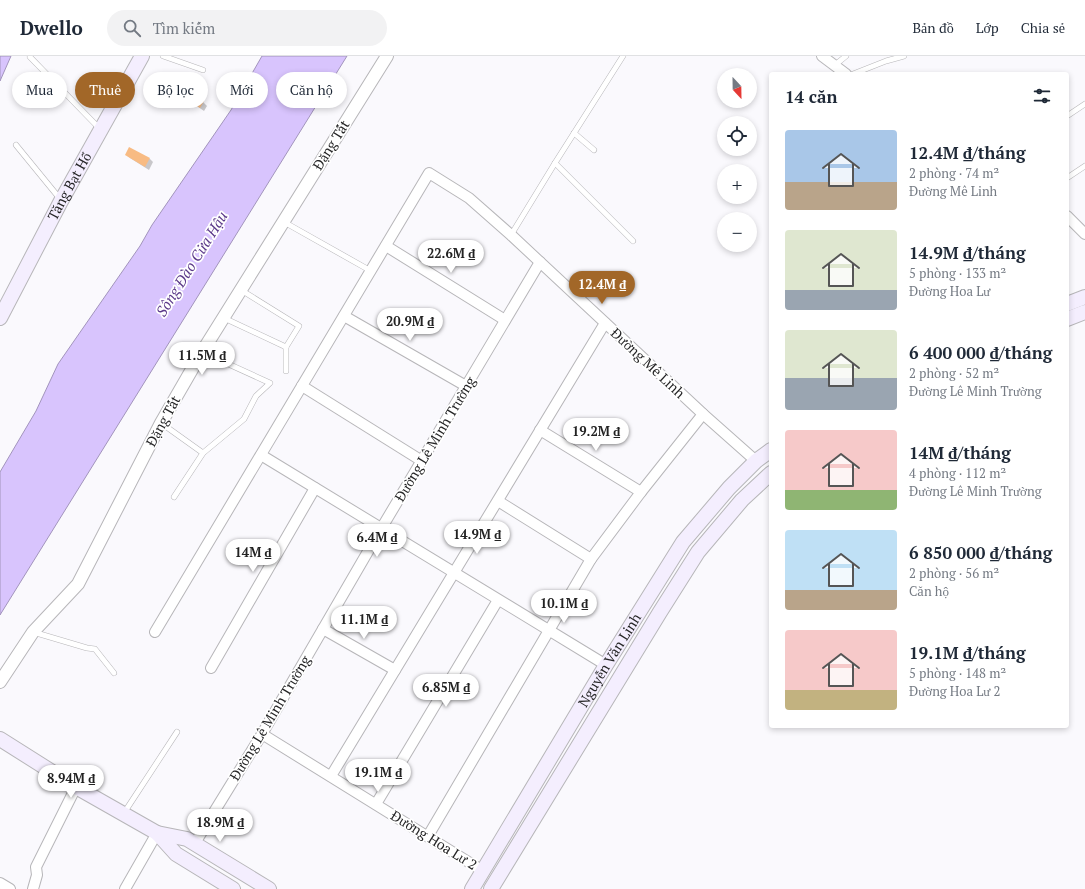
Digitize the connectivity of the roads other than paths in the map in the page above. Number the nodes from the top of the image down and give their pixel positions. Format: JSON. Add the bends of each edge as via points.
{"nodes":[{"id":1,"x":162,"y":56,"type":"edge"},
{"id":2,"x":387,"y":56,"type":"edge"},
{"id":3,"x":623,"y":56,"type":"edge"},
{"id":4,"x":822,"y":56,"type":"edge"},
{"id":5,"x":846,"y":56,"type":"edge"},
{"id":6,"x":904,"y":56,"type":"edge"},
{"id":7,"x":30,"y":57,"type":"edge"},
{"id":8,"x":141,"y":57,"type":"edge"},
{"id":9,"x":835,"y":65,"type":"junction"},
{"id":10,"x":203,"y":70,"type":"dead end"},
{"id":11,"x":844,"y":72,"type":"edge"},
{"id":12,"x":858,"y":72,"type":"edge"},
{"id":13,"x":1085,"y":104,"type":"edge"},
{"id":14,"x":1069,"y":115,"type":"edge"},
{"id":15,"x":101,"y":130,"type":"junction"},
{"id":16,"x":574,"y":133,"type":"junction"},
{"id":17,"x":16,"y":145,"type":"dead end"},
{"id":18,"x":594,"y":150,"type":"dead end"},
{"id":19,"x":555,"y":163,"type":"junction"},
{"id":20,"x":1085,"y":166,"type":"edge"},
{"id":21,"x":1069,"y":177,"type":"edge"},
{"id":22,"x":61,"y":201,"type":"junction"},
{"id":23,"x":1069,"y":218,"type":"edge"},
{"id":24,"x":283,"y":222,"type":"junction"},
{"id":25,"x":1083,"y":229,"type":"edge"},
{"id":26,"x":511,"y":235,"type":"junction"},
{"id":27,"x":633,"y":240,"type":"dead end"},
{"id":28,"x":386,"y":246,"type":"junction"},
{"id":29,"x":540,"y":262,"type":"junction"},
{"id":30,"x":371,"y":271,"type":"junction"},
{"id":31,"x":240,"y":289,"type":"junction"},
{"id":32,"x":1085,"y":297,"type":"edge"},
{"id":33,"x":1069,"y":303,"type":"edge"},
{"id":34,"x":1085,"y":312,"type":"edge"},
{"id":35,"x":344,"y":316,"type":"junction"},
{"id":36,"x":0,"y":318,"type":"edge"},
{"id":37,"x":224,"y":318,"type":"junction"},
{"id":38,"x":1069,"y":318,"type":"edge"},
{"id":39,"x":505,"y":320,"type":"junction"},
{"id":40,"x":605,"y":323,"type":"junction"},
{"id":41,"x":286,"y":346,"type":"junction"},
{"id":42,"x":202,"y":352,"type":"junction"},
{"id":43,"x":286,"y":371,"type":"dead end"},
{"id":44,"x":302,"y":386,"type":"junction"},
{"id":45,"x":466,"y":386,"type":"junction"},
{"id":46,"x":703,"y":414,"type":"junction"},
{"id":47,"x":161,"y":423,"type":"junction"},
{"id":48,"x":540,"y":430,"type":"junction"},
{"id":49,"x":769,"y":451,"type":"edge"},
{"id":50,"x":203,"y":453,"type":"junction"},
{"id":51,"x":261,"y":455,"type":"junction"},
{"id":52,"x":422,"y":461,"type":"junction"},
{"id":53,"x":756,"y":461,"type":"junction"},
{"id":54,"x":769,"y":475,"type":"edge"},
{"id":55,"x":314,"y":488,"type":"junction"},
{"id":56,"x":641,"y":492,"type":"junction"},
{"id":57,"x":174,"y":497,"type":"dead end"},
{"id":58,"x":498,"y":501,"type":"junction"},
{"id":59,"x":381,"y":529,"type":"junction"},
{"id":60,"x":591,"y":559,"type":"junction"},
{"id":61,"x":454,"y":573,"type":"junction"},
{"id":62,"x":498,"y":600,"type":"junction"},
{"id":63,"x":323,"y":629,"type":"junction"},
{"id":64,"x":628,"y":629,"type":"junction"},
{"id":65,"x":548,"y":630,"type":"junction"},
{"id":66,"x":33,"y":632,"type":"junction"},
{"id":67,"x":155,"y":632,"type":"dead end"},
{"id":68,"x":644,"y":639,"type":"junction"},
{"id":69,"x":606,"y":666,"type":"junction"},
{"id":70,"x":211,"y":668,"type":"dead end"},
{"id":71,"x":395,"y":670,"type":"junction"},
{"id":72,"x":114,"y":673,"type":"dead end"},
{"id":73,"x":0,"y":682,"type":"edge"},
{"id":74,"x":177,"y":732,"type":"dead end"},
{"id":75,"x":262,"y":734,"type":"junction"},
{"id":76,"x":0,"y":739,"type":"edge"},
{"id":77,"x":331,"y":776,"type":"junction"},
{"id":78,"x":76,"y":787,"type":"junction"},
{"id":79,"x":376,"y":804,"type":"junction"},
{"id":80,"x":123,"y":814,"type":"junction"},
{"id":81,"x":157,"y":833,"type":"junction"},
{"id":82,"x":428,"y":836,"type":"junction"},
{"id":83,"x":195,"y":843,"type":"junction"},
{"id":84,"x":483,"y":871,"type":"junction"},
{"id":85,"x":0,"y":883,"type":"edge"},
{"id":86,"x":10,"y":889,"type":"edge"},
{"id":87,"x":33,"y":889,"type":"edge"},
{"id":88,"x":125,"y":889,"type":"edge"},
{"id":89,"x":233,"y":889,"type":"edge"},
{"id":90,"x":269,"y":889,"type":"edge"},
{"id":91,"x":472,"y":889,"type":"edge"},
{"id":92,"x":491,"y":889,"type":"edge"}],
"edges":[{"from":1,"to":10,"type":"lane"},
{"from":2,"to":24,"type":"street","name":"Đặng Tất"},
{"from":3,"to":16,"type":"lane"},
{"from":4,"to":9,"type":"street"},
{"from":5,"to":9,"type":"lane"},
{"from":6,"to":12,"type":"lane"},
{"from":7,"to":15,"type":"lane"},
{"from":8,"to":15,"type":"main road","name":"Tăng Bạt Hổ"},
{"from":9,"to":11,"type":"street"},
{"from":13,"to":14,"type":"lane"},
{"from":15,"to":22,"type":"main road","name":"Tăng Bạt Hổ"},
{"from":16,"to":18,"type":"lane"},
{"from":16,"to":19,"type":"lane"},
{"from":17,"to":22,"type":"lane"},
{"from":19,"to":26,"type":"lane"},
{"from":19,"to":27,"type":"lane"},
{"from":20,"to":21,"type":"lane"},
{"from":22,"to":36,"type":"main road","name":"Tăng Bạt Hổ"},
{"from":23,"to":25,"type":"street"},
{"from":24,"to":30,"type":"lane"},
{"from":24,"to":31,"type":"street","name":"Đặng Tất"},
{"from":26,"to":28,"type":"street","name":"Đường Mê Linh","via":[[469,198],[429,173]]},
{"from":26,"to":29,"type":"street","name":"Đường Mê Linh"},
{"from":28,"to":30,"type":"street"},
{"from":28,"to":39,"type":"street"},
{"from":29,"to":39,"type":"street","name":"Đường Lê Minh Trường"},
{"from":29,"to":40,"type":"street","name":"Đường Mê Linh"},
{"from":30,"to":35,"type":"street"},
{"from":31,"to":37,"type":"street","name":"Đặng Tất"},
{"from":31,"to":41,"type":"lane","via":[[299,326]]},
{"from":32,"to":33,"type":"main road"},
{"from":34,"to":38,"type":"main road"},
{"from":35,"to":44,"type":"street"},
{"from":35,"to":45,"type":"street"},
{"from":37,"to":41,"type":"lane"},
{"from":37,"to":42,"type":"street","name":"Đặng Tất"},
{"from":39,"to":45,"type":"street","name":"Đường Lê Minh Trường"},
{"from":40,"to":46,"type":"street","name":"Đường Mê Linh"},
{"from":40,"to":48,"type":"street"},
{"from":41,"to":43,"type":"lane"},
{"from":42,"to":47,"type":"street","name":"Đặng Tất"},
{"from":42,"to":50,"type":"lane","via":[[270,383],[256,396],[244,419]]},
{"from":44,"to":51,"type":"street"},
{"from":44,"to":52,"type":"street"},
{"from":45,"to":52,"type":"street","name":"Đường Lê Minh Trường"},
{"from":46,"to":53,"type":"street","name":"Đường Mê Linh"},
{"from":46,"to":56,"type":"street"},
{"from":47,"to":50,"type":"lane"},
{"from":47,"to":66,"type":"street","name":"Đặng Tất","via":[[78,584]]},
{"from":48,"to":56,"type":"street"},
{"from":48,"to":58,"type":"street"},
{"from":49,"to":53,"type":"main road","name":"Nguyễn Văn Linh"},
{"from":50,"to":57,"type":"lane"},
{"from":51,"to":55,"type":"street"},
{"from":51,"to":67,"type":"street"},
{"from":52,"to":59,"type":"street","name":"Đường Lê Minh Trường"},
{"from":53,"to":64,"type":"main road","name":"Nguyễn Văn Linh","via":[[683,542]]},
{"from":54,"to":68,"type":"main road","name":"Nguyễn Văn Linh","via":[[742,500],[698,552]]},
{"from":55,"to":59,"type":"street"},
{"from":55,"to":70,"type":"street"},
{"from":56,"to":60,"type":"street"},
{"from":58,"to":60,"type":"street"},
{"from":58,"to":61,"type":"street"},
{"from":59,"to":61,"type":"street"},
{"from":59,"to":63,"type":"street","name":"Đường Lê Minh Trường"},
{"from":60,"to":65,"type":"street"},
{"from":61,"to":62,"type":"street"},
{"from":61,"to":71,"type":"street"},
{"from":62,"to":65,"type":"street"},
{"from":62,"to":79,"type":"street"},
{"from":63,"to":71,"type":"street"},
{"from":63,"to":75,"type":"street","name":"Đường Lê Minh Trường"},
{"from":64,"to":68,"type":"main road"},
{"from":64,"to":69,"type":"main road","name":"Nguyễn Văn Linh"},
{"from":65,"to":69,"type":"street"},
{"from":65,"to":82,"type":"street"},
{"from":66,"to":72,"type":"lane","via":[[95,649]]},
{"from":66,"to":73,"type":"street","name":"Đặng Tất"},
{"from":68,"to":92,"type":"main road","name":"Nguyễn Văn Linh"},
{"from":69,"to":84,"type":"main road","name":"Nguyễn Văn Linh"},
{"from":71,"to":77,"type":"street"},
{"from":74,"to":80,"type":"lane"},
{"from":75,"to":77,"type":"street","name":"Đường Hoa Lư 2"},
{"from":75,"to":83,"type":"street","name":"Đường Lê Minh Trường"},
{"from":76,"to":78,"type":"main road"},
{"from":77,"to":79,"type":"street","name":"Đường Hoa Lư 2"},
{"from":78,"to":80,"type":"main road"},
{"from":78,"to":87,"type":"street","via":[[36,867],[37,875]]},
{"from":79,"to":82,"type":"street","name":"Đường Hoa Lư 2"},
{"from":80,"to":81,"type":"main road"},
{"from":81,"to":83,"type":"main road","via":[[188,839]]},
{"from":81,"to":88,"type":"street"},
{"from":81,"to":89,"type":"main road","via":[[176,854]]},
{"from":82,"to":84,"type":"street","name":"Đường Hoa Lư 2"},
{"from":83,"to":90,"type":"main road"},
{"from":84,"to":91,"type":"main road","name":"Nguyễn Văn Linh"},
{"from":85,"to":86,"type":"street"}]}
